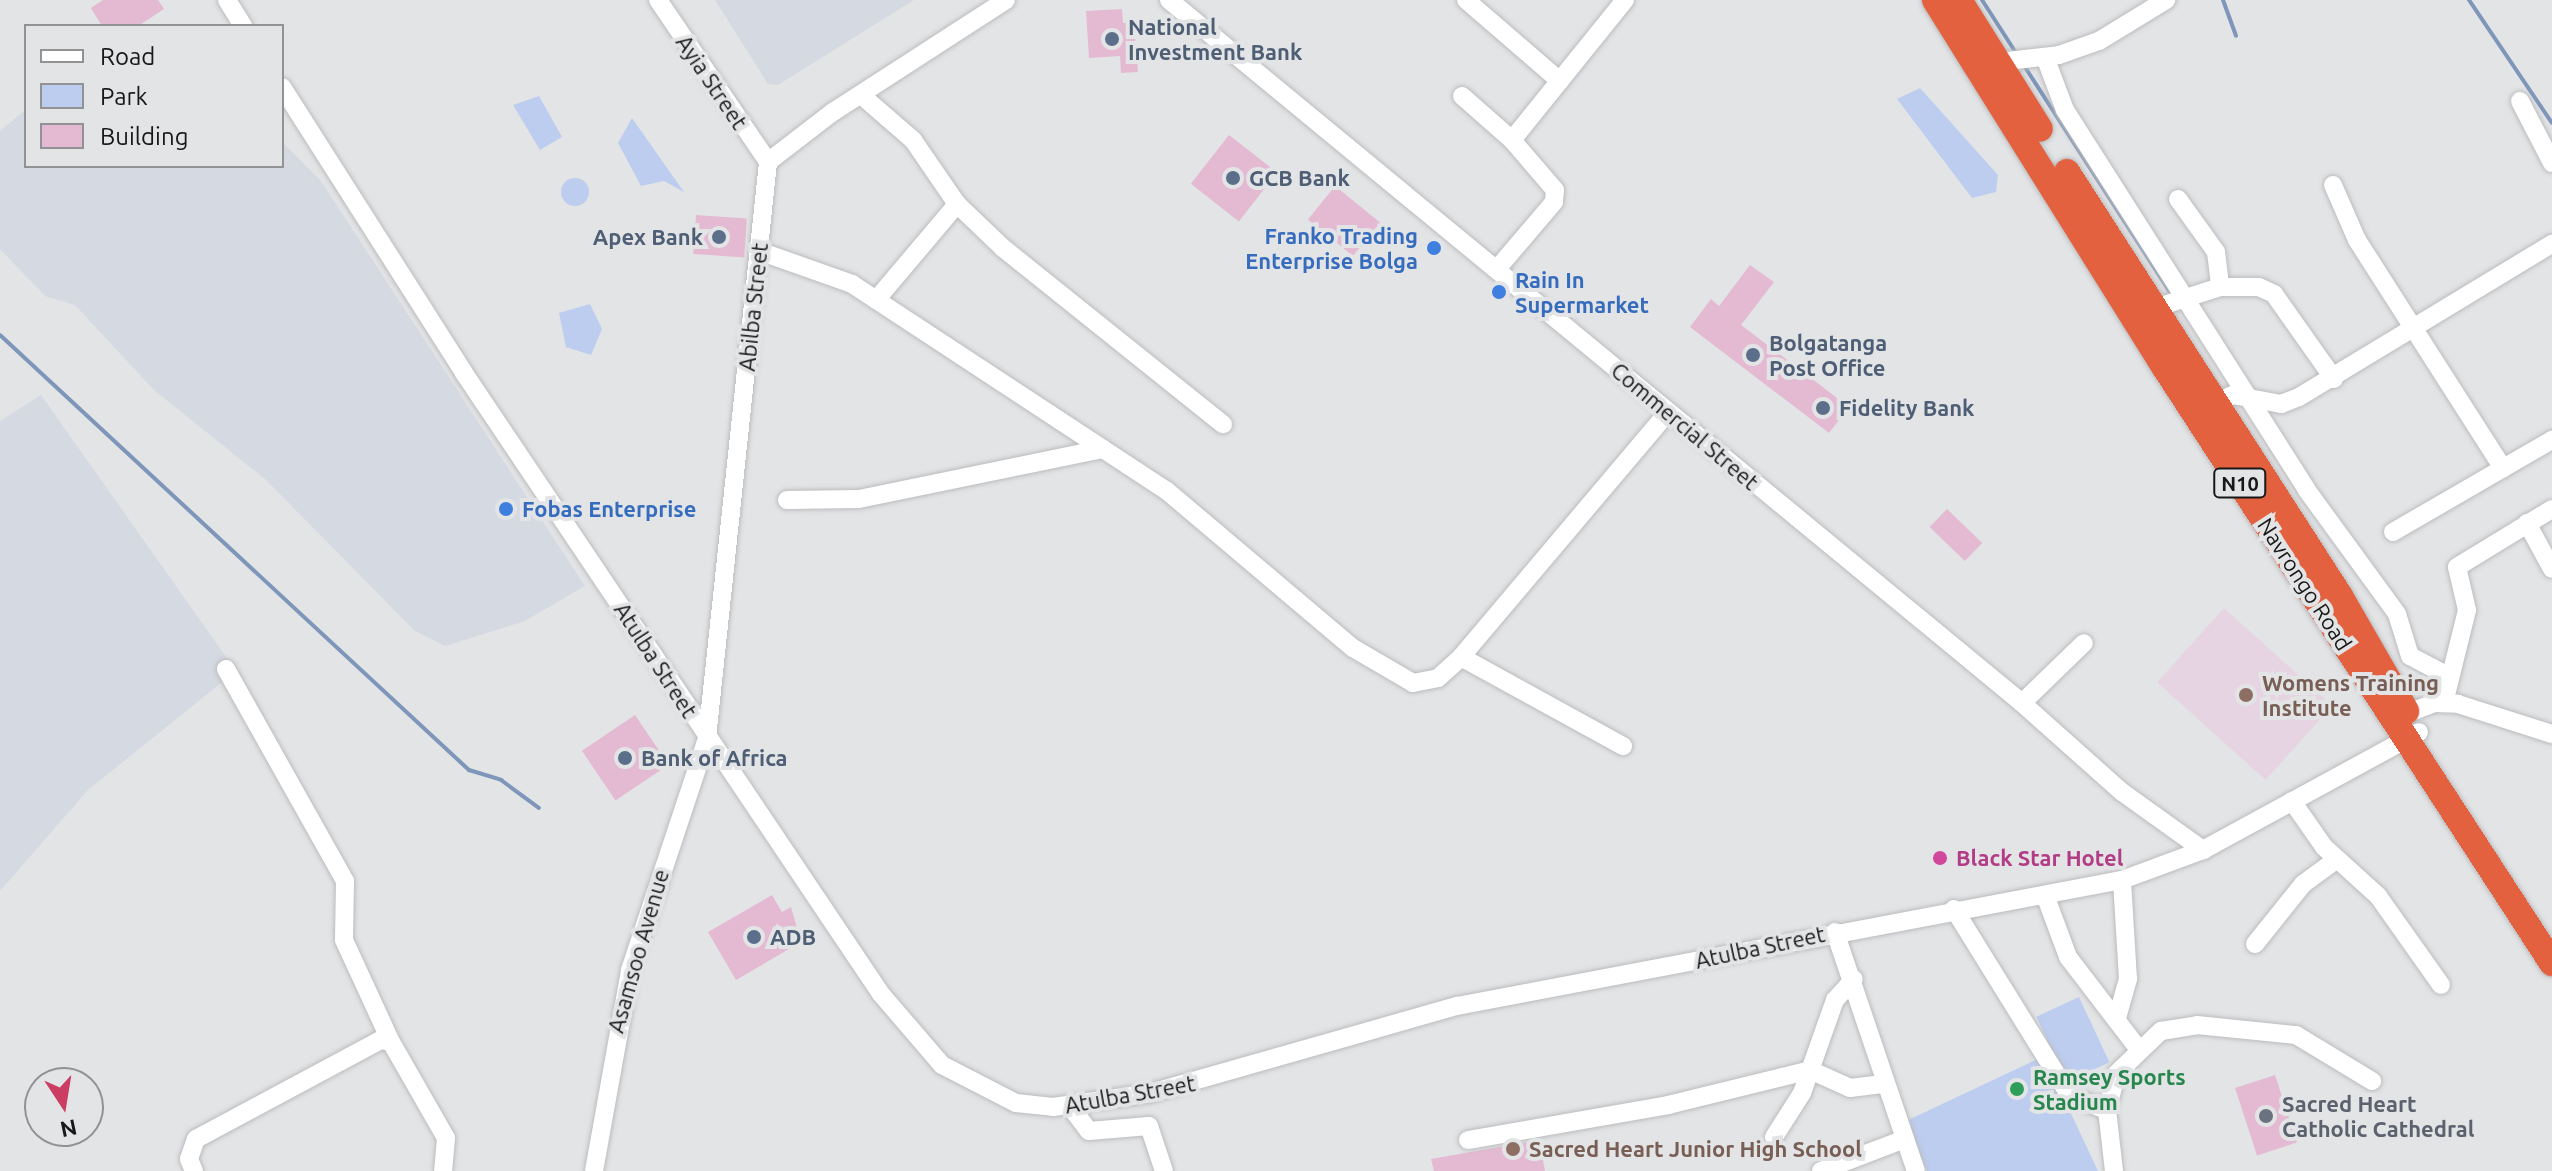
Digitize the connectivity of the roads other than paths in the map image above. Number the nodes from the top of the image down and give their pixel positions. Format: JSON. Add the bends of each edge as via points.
{"nodes":[{"id":1,"x":227,"y":0,"type":"edge"},
{"id":2,"x":658,"y":0,"type":"edge"},
{"id":3,"x":1006,"y":0,"type":"edge"},
{"id":4,"x":1169,"y":0,"type":"edge"},
{"id":5,"x":1466,"y":0,"type":"edge"},
{"id":6,"x":1625,"y":0,"type":"edge"},
{"id":7,"x":1935,"y":0,"type":"edge"},
{"id":8,"x":1959,"y":0,"type":"edge"},
{"id":9,"x":2166,"y":0,"type":"edge"},
{"id":10,"x":242,"y":24,"type":"edge"},
{"id":11,"x":2045,"y":57,"type":"junction"},
{"id":12,"x":1998,"y":62,"type":"junction"},
{"id":13,"x":1560,"y":81,"type":"junction"},
{"id":14,"x":284,"y":90,"type":"edge"},
{"id":15,"x":861,"y":95,"type":"junction"},
{"id":16,"x":1462,"y":96,"type":"dead end"},
{"id":17,"x":2520,"y":101,"type":"dead end"},
{"id":18,"x":1512,"y":140,"type":"junction"},
{"id":19,"x":768,"y":162,"type":"junction"},
{"id":20,"x":2552,"y":163,"type":"edge"},
{"id":21,"x":2333,"y":185,"type":"dead end"},
{"id":22,"x":2178,"y":199,"type":"dead end"},
{"id":23,"x":957,"y":204,"type":"junction"},
{"id":24,"x":2552,"y":244,"type":"edge"},
{"id":25,"x":759,"y":251,"type":"junction"},
{"id":26,"x":1497,"y":269,"type":"junction"},
{"id":27,"x":2220,"y":287,"type":"junction"},
{"id":28,"x":876,"y":300,"type":"junction"},
{"id":29,"x":2171,"y":302,"type":"junction"},
{"id":30,"x":2417,"y":327,"type":"junction"},
{"id":31,"x":2334,"y":379,"type":"junction"},
{"id":32,"x":2247,"y":397,"type":"junction"},
{"id":33,"x":2217,"y":402,"type":"junction"},
{"id":34,"x":1668,"y":412,"type":"junction"},
{"id":35,"x":1223,"y":424,"type":"dead end"},
{"id":36,"x":2552,"y":440,"type":"edge"},
{"id":37,"x":1103,"y":449,"type":"junction"},
{"id":38,"x":2503,"y":468,"type":"junction"},
{"id":39,"x":787,"y":500,"type":"dead end"},
{"id":40,"x":2552,"y":509,"type":"edge"},
{"id":41,"x":2527,"y":523,"type":"junction"},
{"id":42,"x":2393,"y":532,"type":"dead end"},
{"id":43,"x":2552,"y":569,"type":"edge"},
{"id":44,"x":2084,"y":643,"type":"dead end"},
{"id":45,"x":1461,"y":657,"type":"junction"},
{"id":46,"x":226,"y":669,"type":"dead end"},
{"id":47,"x":2448,"y":676,"type":"junction"},
{"id":48,"x":2022,"y":703,"type":"junction"},
{"id":49,"x":2444,"y":703,"type":"junction"},
{"id":50,"x":2406,"y":726,"type":"junction"},
{"id":51,"x":2552,"y":734,"type":"edge"},
{"id":52,"x":707,"y":738,"type":"junction"},
{"id":53,"x":1623,"y":746,"type":"dead end"},
{"id":54,"x":2292,"y":801,"type":"junction"},
{"id":55,"x":2203,"y":850,"type":"junction"},
{"id":56,"x":2337,"y":859,"type":"junction"},
{"id":57,"x":2122,"y":880,"type":"junction"},
{"id":58,"x":2045,"y":895,"type":"junction"},
{"id":59,"x":1954,"y":909,"type":"junction"},
{"id":60,"x":2552,"y":931,"type":"edge"},
{"id":61,"x":1835,"y":932,"type":"junction"},
{"id":62,"x":2255,"y":944,"type":"dead end"},
{"id":63,"x":2552,"y":963,"type":"edge"},
{"id":64,"x":1854,"y":979,"type":"junction"},
{"id":65,"x":2441,"y":985,"type":"dead end"},
{"id":66,"x":2117,"y":1018,"type":"junction"},
{"id":67,"x":391,"y":1042,"type":"junction"},
{"id":68,"x":2137,"y":1047,"type":"junction"},
{"id":69,"x":1810,"y":1070,"type":"junction"},
{"id":70,"x":2372,"y":1081,"type":"dead end"},
{"id":71,"x":1883,"y":1084,"type":"junction"},
{"id":72,"x":1070,"y":1106,"type":"junction"},
{"id":73,"x":2107,"y":1110,"type":"junction"},
{"id":74,"x":1774,"y":1137,"type":"dead end"},
{"id":75,"x":1905,"y":1139,"type":"junction"},
{"id":76,"x":1468,"y":1140,"type":"dead end"},
{"id":77,"x":194,"y":1171,"type":"edge"},
{"id":78,"x":443,"y":1171,"type":"edge"},
{"id":79,"x":594,"y":1171,"type":"edge"},
{"id":80,"x":1164,"y":1171,"type":"edge"},
{"id":81,"x":1821,"y":1171,"type":"edge"},
{"id":82,"x":1916,"y":1171,"type":"edge"},
{"id":83,"x":2114,"y":1171,"type":"edge"}],
"edges":[{"from":1,"to":10,"type":"street"},
{"from":2,"to":19,"type":"street","name":"Ayia Street"},
{"from":3,"to":15,"type":"street"},
{"from":4,"to":26,"type":"street","name":"Commercial Street"},
{"from":5,"to":13,"type":"street"},
{"from":6,"to":13,"type":"street"},
{"from":7,"to":50,"type":"highway","name":"Navrongo Road","number":"N10"},
{"from":8,"to":12,"type":"highway","name":"Navrongo Road","number":"N10"},
{"from":9,"to":11,"type":"street","via":[[2099,41]]},
{"from":11,"to":12,"type":"street"},
{"from":11,"to":29,"type":"street","via":[[2065,110]]},
{"from":12,"to":29,"type":"highway","name":"Navrongo Road","number":"N10"},
{"from":13,"to":18,"type":"street"},
{"from":14,"to":52,"type":"street","name":"Atulba Street"},
{"from":15,"to":19,"type":"street"},
{"from":15,"to":23,"type":"street","via":[[913,140]]},
{"from":16,"to":18,"type":"street"},
{"from":17,"to":20,"type":"street"},
{"from":18,"to":26,"type":"street","via":[[1555,190],[1554,202]]},
{"from":19,"to":25,"type":"street","name":"Abilba Street"},
{"from":21,"to":30,"type":"street","via":[[2357,240]]},
{"from":22,"to":27,"type":"street","via":[[2216,252]]},
{"from":23,"to":28,"type":"street"},
{"from":23,"to":35,"type":"street"},
{"from":24,"to":30,"type":"street"},
{"from":25,"to":28,"type":"street","via":[[841,279]]},
{"from":25,"to":52,"type":"street","name":"Abilba Street"},
{"from":26,"to":34,"type":"street","name":"Commercial Street"},
{"from":27,"to":29,"type":"street"},
{"from":27,"to":31,"type":"street","via":[[2259,287],[2274,294]]},
{"from":28,"to":37,"type":"street"},
{"from":29,"to":32,"type":"street"},
{"from":29,"to":33,"type":"highway","name":"Navrongo Road","number":"N10"},
{"from":30,"to":31,"type":"street"},
{"from":30,"to":38,"type":"street"},
{"from":31,"to":32,"type":"street","via":[[2281,404]]},
{"from":32,"to":33,"type":"street"},
{"from":32,"to":47,"type":"street","via":[[2354,563],[2397,614],[2410,656]]},
{"from":33,"to":50,"type":"highway","name":"Navrongo Road","number":"N10"},
{"from":34,"to":45,"type":"street"},
{"from":34,"to":48,"type":"street","name":"Commercial Street"},
{"from":36,"to":38,"type":"street"},
{"from":37,"to":39,"type":"street","via":[[859,499]]},
{"from":37,"to":45,"type":"street","via":[[1167,491],[1353,648],[1413,683],[1438,678]]},
{"from":38,"to":42,"type":"street"},
{"from":40,"to":41,"type":"street"},
{"from":41,"to":43,"type":"street"},
{"from":41,"to":47,"type":"street","via":[[2457,567],[2467,610]]},
{"from":44,"to":48,"type":"street"},
{"from":45,"to":53,"type":"street"},
{"from":46,"to":67,"type":"street","via":[[345,881],[344,940]]},
{"from":47,"to":49,"type":"street"},
{"from":48,"to":55,"type":"street","name":"Commercial Street","via":[[2122,792]]},
{"from":49,"to":50,"type":"street","name":"Atulba Street"},
{"from":49,"to":51,"type":"street"},
{"from":50,"to":54,"type":"street","name":"Atulba Street"},
{"from":50,"to":60,"type":"highway","name":"Navrongo Road","number":"N10"},
{"from":50,"to":63,"type":"highway","name":"Navrongo Road","number":"N10"},
{"from":52,"to":72,"type":"street","name":"Atulba Street","via":[[881,994],[942,1065],[1016,1103]]},
{"from":52,"to":79,"type":"street","name":"Asamsoo Avenue","via":[[630,970]]},
{"from":54,"to":55,"type":"street","name":"Atulba Street"},
{"from":54,"to":56,"type":"street"},
{"from":55,"to":57,"type":"street","name":"Atulba Street"},
{"from":56,"to":62,"type":"street","via":[[2303,884]]},
{"from":56,"to":65,"type":"street","via":[[2378,896]]},
{"from":57,"to":58,"type":"street","name":"Atulba Street"},
{"from":57,"to":66,"type":"street","via":[[2128,979]]},
{"from":58,"to":59,"type":"street","name":"Atulba Street"},
{"from":58,"to":66,"type":"street","via":[[2068,957]]},
{"from":59,"to":61,"type":"street","name":"Atulba Street"},
{"from":59,"to":73,"type":"street","via":[[2070,1096]]},
{"from":61,"to":64,"type":"street"},
{"from":61,"to":72,"type":"street","name":"Atulba Street","via":[[1457,1006],[1234,1073]]},
{"from":64,"to":69,"type":"street","via":[[1823,1025]]},
{"from":64,"to":71,"type":"street"},
{"from":66,"to":68,"type":"street"},
{"from":67,"to":77,"type":"street","via":[[381,1040],[196,1139],[189,1159]]},
{"from":67,"to":78,"type":"street","via":[[446,1138]]},
{"from":68,"to":70,"type":"street","via":[[2161,1031],[2197,1025],[2296,1035]]},
{"from":68,"to":73,"type":"street","via":[[2117,1073]]},
{"from":69,"to":71,"type":"street","via":[[1850,1088]]},
{"from":69,"to":74,"type":"street"},
{"from":69,"to":76,"type":"street","via":[[1668,1105]]},
{"from":71,"to":75,"type":"street"},
{"from":72,"to":80,"type":"street","via":[[1089,1131],[1149,1126]]},
{"from":73,"to":83,"type":"street"},
{"from":75,"to":81,"type":"street"},
{"from":75,"to":82,"type":"street"}]}
